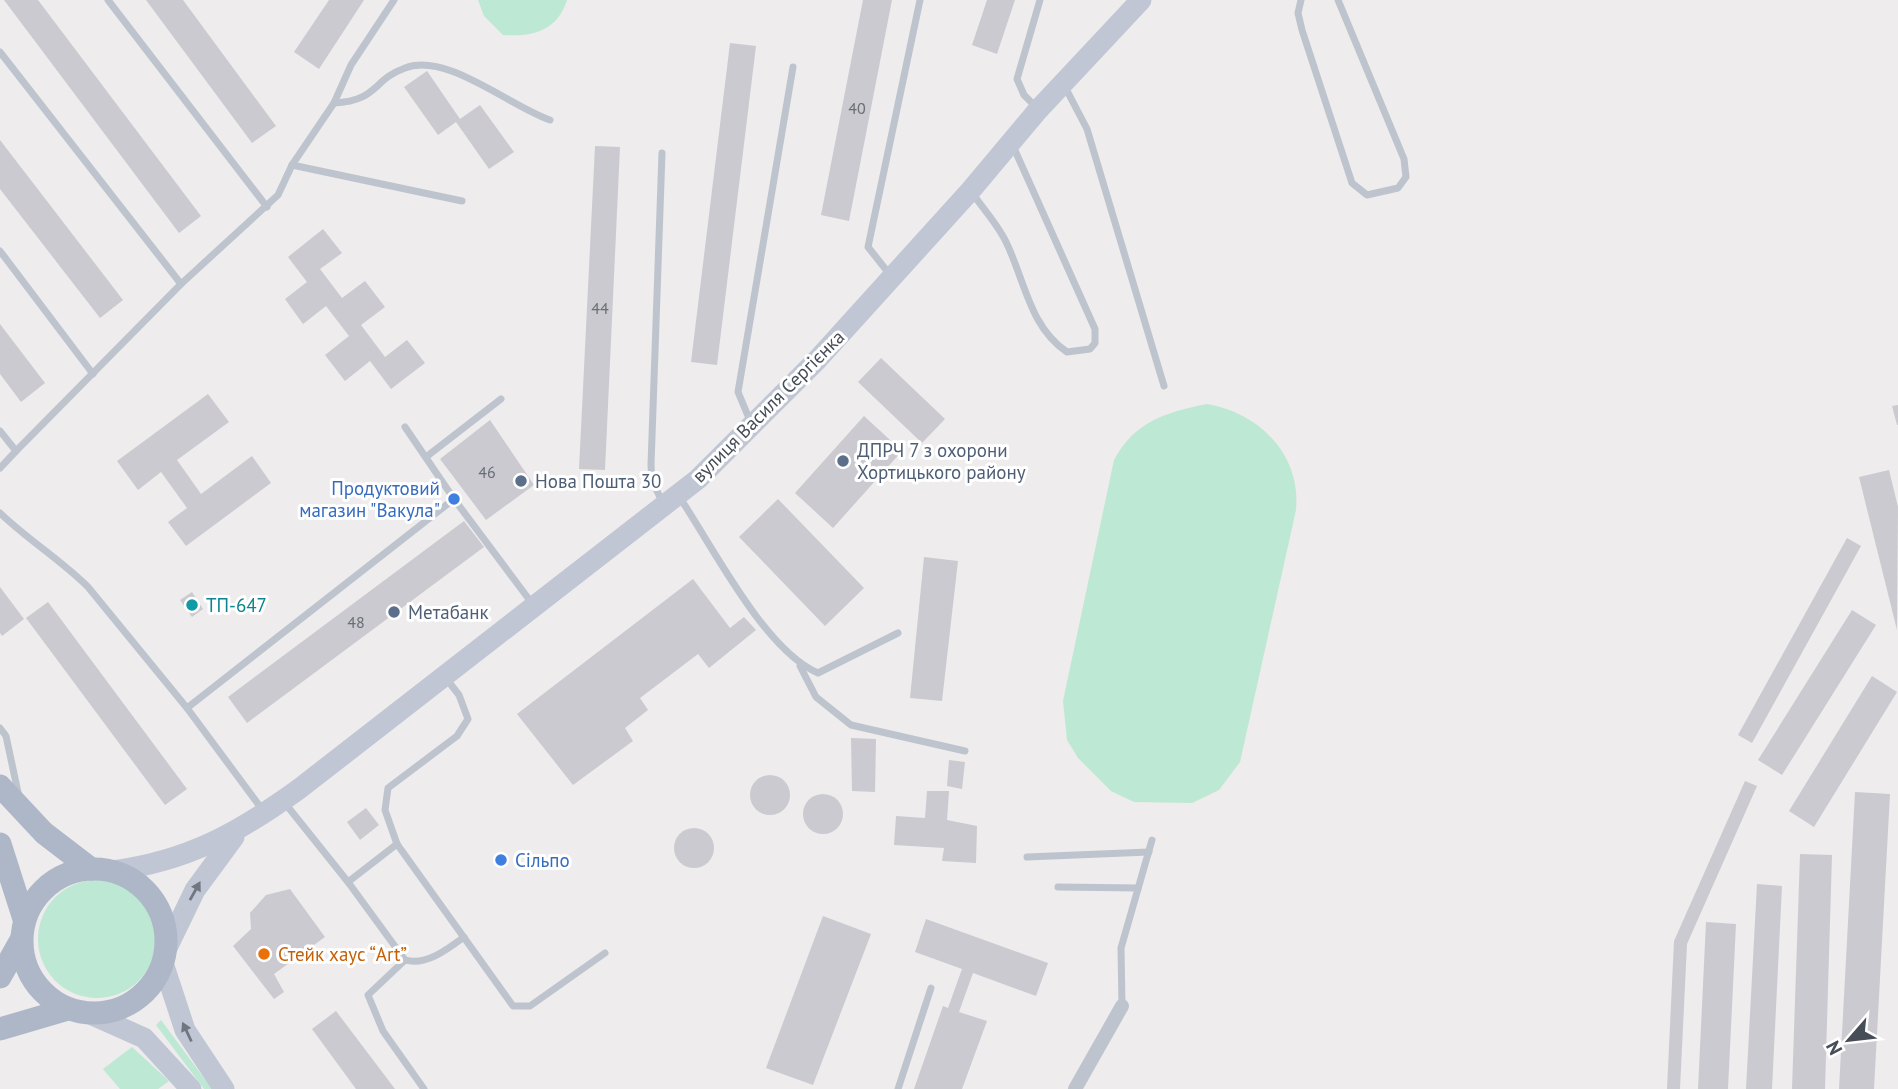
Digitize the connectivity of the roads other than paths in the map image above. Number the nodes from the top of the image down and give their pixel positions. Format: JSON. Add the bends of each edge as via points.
{"nodes":[{"id":1,"x":108,"y":0,"type":"edge"},
{"id":2,"x":394,"y":0,"type":"edge"},
{"id":3,"x":920,"y":0,"type":"edge"},
{"id":4,"x":1040,"y":0,"type":"edge"},
{"id":5,"x":1141,"y":0,"type":"edge"},
{"id":6,"x":1301,"y":0,"type":"edge"},
{"id":7,"x":1338,"y":0,"type":"edge"},
{"id":8,"x":0,"y":52,"type":"edge"},
{"id":9,"x":793,"y":67,"type":"dead end"},
{"id":10,"x":1063,"y":83,"type":"junction"},
{"id":11,"x":334,"y":103,"type":"junction"},
{"id":12,"x":1038,"y":110,"type":"junction"},
{"id":13,"x":550,"y":120,"type":"dead end"},
{"id":14,"x":1012,"y":144,"type":"junction"},
{"id":15,"x":662,"y":153,"type":"dead end"},
{"id":16,"x":292,"y":165,"type":"junction"},
{"id":17,"x":971,"y":190,"type":"junction"},
{"id":18,"x":462,"y":201,"type":"dead end"},
{"id":19,"x":267,"y":207,"type":"junction"},
{"id":20,"x":0,"y":251,"type":"edge"},
{"id":21,"x":891,"y":276,"type":"junction"},
{"id":22,"x":181,"y":284,"type":"junction"},
{"id":23,"x":93,"y":374,"type":"junction"},
{"id":24,"x":1164,"y":386,"type":"dead end"},
{"id":25,"x":501,"y":399,"type":"dead end"},
{"id":26,"x":405,"y":427,"type":"dead end"},
{"id":27,"x":752,"y":427,"type":"junction"},
{"id":28,"x":0,"y":431,"type":"edge"},
{"id":29,"x":16,"y":452,"type":"junction"},
{"id":30,"x":426,"y":457,"type":"junction"},
{"id":31,"x":0,"y":468,"type":"edge"},
{"id":32,"x":454,"y":499,"type":"junction"},
{"id":33,"x":671,"y":500,"type":"junction"},
{"id":34,"x":0,"y":513,"type":"edge"},
{"id":35,"x":534,"y":607,"type":"junction"},
{"id":36,"x":898,"y":633,"type":"dead end"},
{"id":37,"x":800,"y":665,"type":"junction"},
{"id":38,"x":445,"y":677,"type":"junction"},
{"id":39,"x":187,"y":708,"type":"junction"},
{"id":40,"x":0,"y":728,"type":"edge"},
{"id":41,"x":965,"y":751,"type":"dead end"},
{"id":42,"x":0,"y":786,"type":"edge"},
{"id":43,"x":283,"y":800,"type":"junction"},
{"id":44,"x":22,"y":811,"type":"junction"},
{"id":45,"x":265,"y":812,"type":"junction"},
{"id":46,"x":240,"y":830,"type":"junction"},
{"id":47,"x":1152,"y":840,"type":"dead end"},
{"id":48,"x":0,"y":844,"type":"edge"},
{"id":49,"x":397,"y":844,"type":"junction"},
{"id":50,"x":1149,"y":852,"type":"junction"},
{"id":51,"x":1027,"y":858,"type":"dead end"},
{"id":52,"x":101,"y":870,"type":"junction"},
{"id":53,"x":348,"y":881,"type":"junction"},
{"id":54,"x":1058,"y":887,"type":"dead end"},
{"id":55,"x":1138,"y":888,"type":"junction"},
{"id":56,"x":23,"y":929,"type":"junction"},
{"id":57,"x":464,"y":937,"type":"junction"},
{"id":58,"x":605,"y":953,"type":"dead end"},
{"id":59,"x":164,"y":957,"type":"junction"},
{"id":60,"x":405,"y":960,"type":"junction"},
{"id":61,"x":0,"y":977,"type":"edge"},
{"id":62,"x":932,"y":988,"type":"dead end"},
{"id":63,"x":1122,"y":1006,"type":"joint"},
{"id":64,"x":79,"y":1012,"type":"junction"},
{"id":65,"x":0,"y":1029,"type":"edge"},
{"id":66,"x":185,"y":1087,"type":"edge"},
{"id":67,"x":224,"y":1089,"type":"edge"},
{"id":68,"x":424,"y":1089,"type":"edge"},
{"id":69,"x":898,"y":1089,"type":"edge"},
{"id":70,"x":1075,"y":1089,"type":"edge"}],
"edges":[{"from":1,"to":19,"type":"lane"},
{"from":2,"to":11,"type":"lane","via":[[351,65]]},
{"from":3,"to":21,"type":"lane","via":[[868,247]]},
{"from":4,"to":12,"type":"lane","via":[[1017,79]]},
{"from":5,"to":10,"type":"main road","name":"вулиця Василя Сергієнка"},
{"from":6,"to":7,"type":"lane","via":[[1302,30],[1352,183],[1367,195],[1398,188],[1406,177],[1404,159]]},
{"from":8,"to":22,"type":"lane"},
{"from":9,"to":27,"type":"lane","via":[[738,392]]},
{"from":10,"to":12,"type":"main road","name":"вулиця Василя Сергієнка"},
{"from":10,"to":24,"type":"lane","via":[[1087,129]]},
{"from":11,"to":13,"type":"lane","via":[[355,102],[403,68],[431,63]]},
{"from":11,"to":16,"type":"lane"},
{"from":12,"to":14,"type":"main road","name":"вулиця Василя Сергієнка"},
{"from":14,"to":17,"type":"main road","name":"вулиця Василя Сергієнка"},
{"from":14,"to":17,"type":"lane","via":[[1095,329],[1090,349],[1067,352],[1054,343],[1035,316],[1006,241]]},
{"from":15,"to":33,"type":"lane","via":[[651,466],[652,481]]},
{"from":16,"to":18,"type":"lane"},
{"from":16,"to":19,"type":"lane"},
{"from":17,"to":21,"type":"main road","name":"вулиця Василя Сергієнка"},
{"from":19,"to":22,"type":"lane"},
{"from":20,"to":23,"type":"lane"},
{"from":21,"to":27,"type":"main road","name":"вулиця Василя Сергієнка"},
{"from":22,"to":23,"type":"lane"},
{"from":23,"to":29,"type":"lane"},
{"from":25,"to":30,"type":"lane"},
{"from":26,"to":30,"type":"lane"},
{"from":27,"to":33,"type":"main road","name":"вулиця Василя Сергієнка"},
{"from":28,"to":29,"type":"lane"},
{"from":29,"to":31,"type":"lane"},
{"from":30,"to":32,"type":"lane"},
{"from":32,"to":35,"type":"lane"},
{"from":32,"to":39,"type":"lane"},
{"from":33,"to":35,"type":"main road","name":"вулиця Василя Сергієнка"},
{"from":33,"to":37,"type":"lane","via":[[754,612]]},
{"from":34,"to":39,"type":"lane","via":[[88,587]]},
{"from":35,"to":38,"type":"main road","name":"вулиця Василя Сергієнка"},
{"from":36,"to":37,"type":"lane","via":[[818,673]]},
{"from":37,"to":41,"type":"lane","via":[[816,697],[851,725]]},
{"from":38,"to":43,"type":"main road","name":"вулиця Василя Сергієнка"},
{"from":38,"to":49,"type":"lane","via":[[468,719],[457,736],[388,788],[385,810]]},
{"from":39,"to":45,"type":"lane"},
{"from":40,"to":44,"type":"lane","via":[[6,736]]},
{"from":42,"to":44,"type":"main road"},
{"from":43,"to":45,"type":"main road","name":"вулиця Василя Сергієнка"},
{"from":43,"to":53,"type":"lane"},
{"from":44,"to":52,"type":"main road","via":[[44,833]]},
{"from":45,"to":46,"type":"main road","name":"вулиця Василя Сергієнка"},
{"from":46,"to":52,"type":"main road","name":"вулиця Василя Сергієнка","via":[[173,860]]},
{"from":59,"to":46,"type":"main road","name":"вулиця Василя Сергієнка","one_way":true,"via":[[195,890]]},
{"from":47,"to":50,"type":"lane"},
{"from":48,"to":56,"type":"main road"},
{"from":49,"to":53,"type":"lane"},
{"from":49,"to":57,"type":"lane"},
{"from":50,"to":51,"type":"lane"},
{"from":50,"to":55,"type":"lane"},
{"from":52,"to":56,"type":"main road","via":[[69,873],[50,883],[34,899]]},
{"from":52,"to":59,"type":"main road","via":[[132,879],[148,893],[165,931]]},
{"from":53,"to":60,"type":"lane"},
{"from":54,"to":55,"type":"lane"},
{"from":55,"to":63,"type":"lane","via":[[1121,948]]},
{"from":56,"to":61,"type":"main road"},
{"from":56,"to":64,"type":"main road","via":[[24,962],[34,982],[49,998]]},
{"from":57,"to":58,"type":"lane","via":[[508,1001],[520,1008],[530,1006]]},
{"from":57,"to":60,"type":"lane","via":[[441,953]]},
{"from":59,"to":64,"type":"main road","via":[[152,984],[135,1001],[114,1011]]},
{"from":67,"to":59,"type":"main road","one_way":true,"via":[[185,1030]]},
{"from":60,"to":68,"type":"lane","via":[[368,995],[383,1031]]},
{"from":62,"to":69,"type":"lane"},
{"from":63,"to":70,"type":"street"},
{"from":64,"to":65,"type":"main road"},
{"from":64,"to":66,"type":"main road","via":[[144,1038]]}]}
